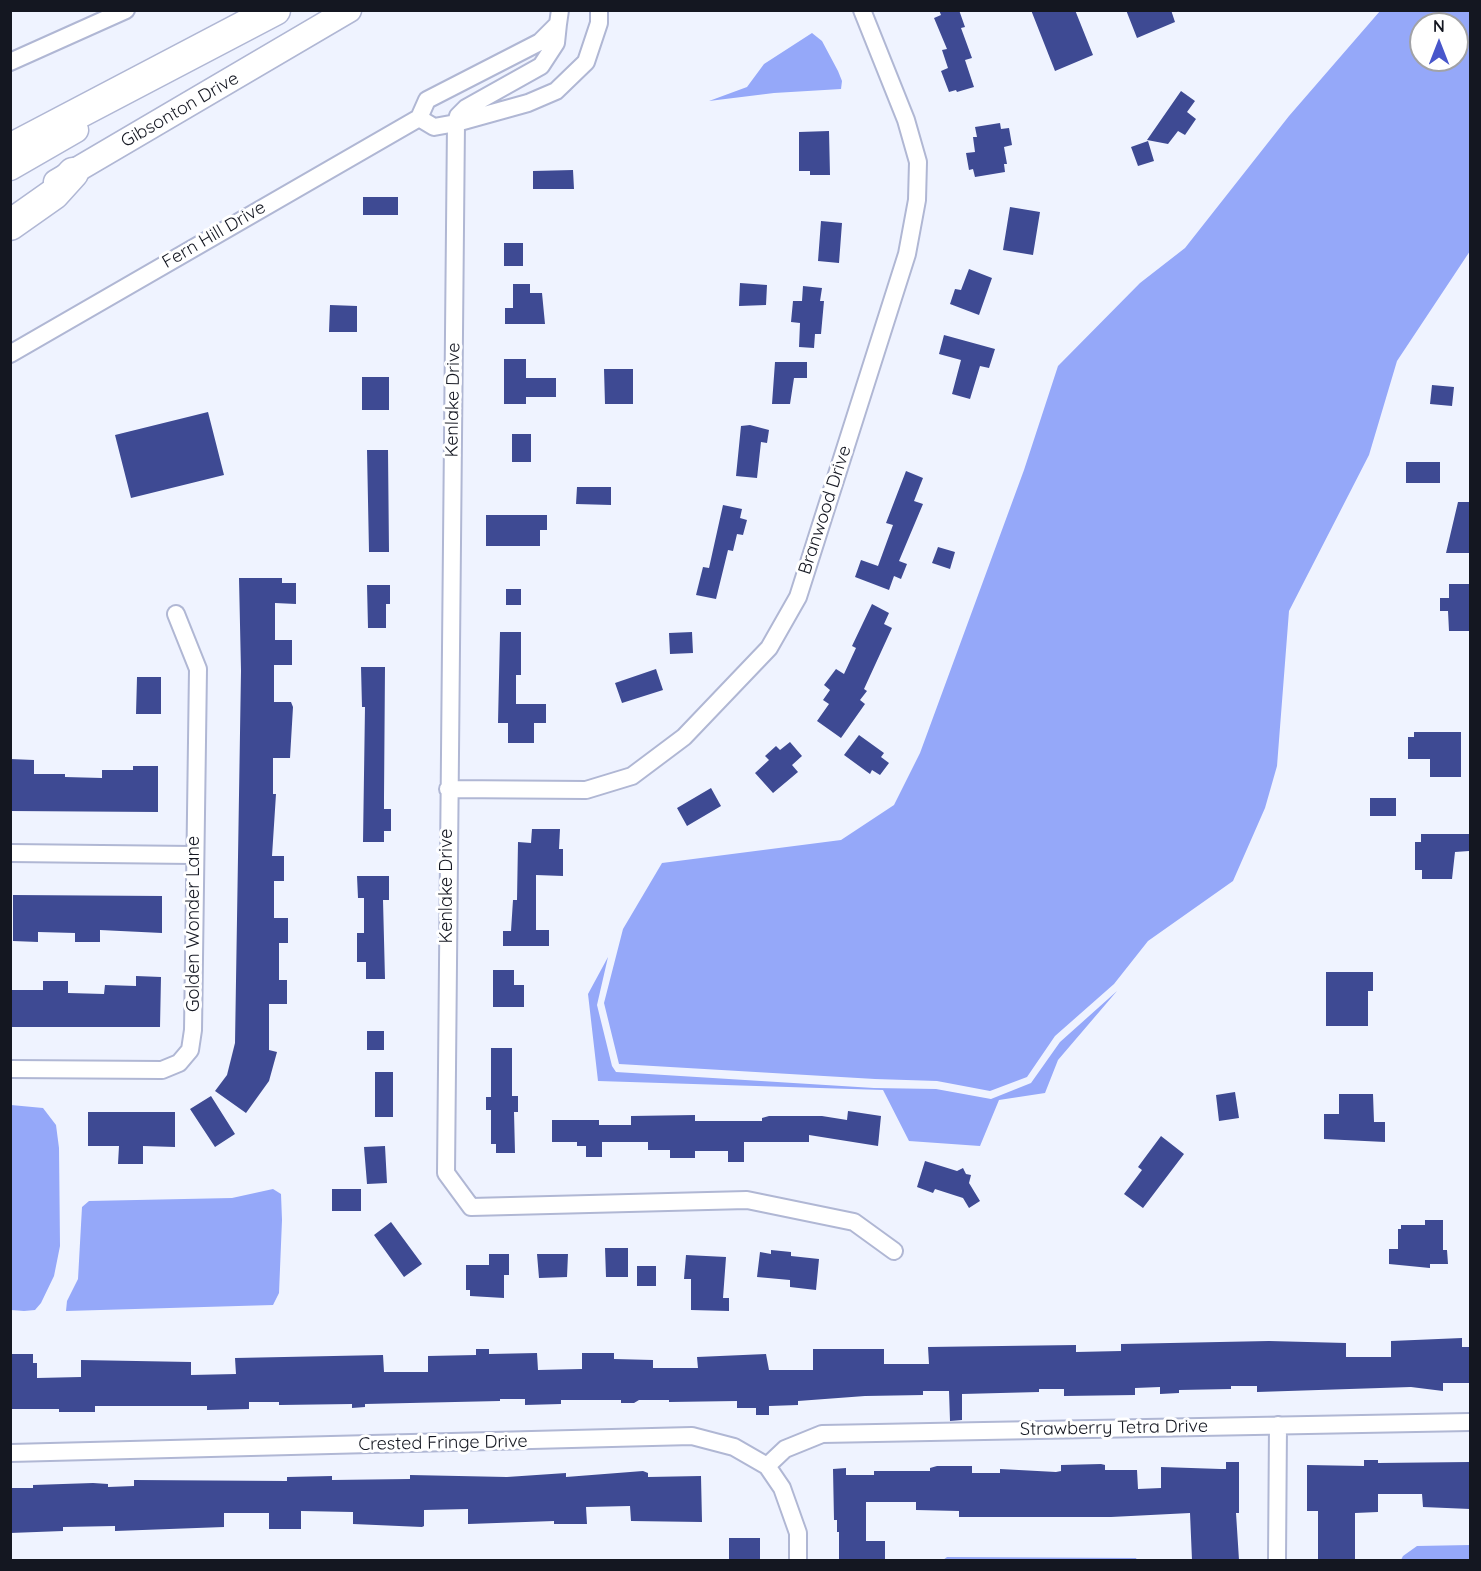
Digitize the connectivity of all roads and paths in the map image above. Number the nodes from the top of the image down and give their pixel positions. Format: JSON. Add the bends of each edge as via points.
{"nodes":[{"id":1,"x":126,"y":10,"type":"edge"},
{"id":2,"x":275,"y":10,"type":"edge"},
{"id":3,"x":280,"y":10,"type":"edge"},
{"id":4,"x":350,"y":10,"type":"edge"},
{"id":5,"x":599,"y":10,"type":"edge"},
{"id":6,"x":862,"y":10,"type":"edge"},
{"id":7,"x":559,"y":17,"type":"edge"},
{"id":8,"x":10,"y":62,"type":"edge"},
{"id":9,"x":419,"y":118,"type":"junction"},
{"id":10,"x":456,"y":123,"type":"junction"},
{"id":11,"x":10,"y":149,"type":"edge"},
{"id":12,"x":10,"y":168,"type":"edge"},
{"id":13,"x":73,"y":172,"type":"junction"},
{"id":14,"x":10,"y":209,"type":"edge"},
{"id":15,"x":10,"y":225,"type":"edge"},
{"id":16,"x":10,"y":354,"type":"edge"},
{"id":17,"x":176,"y":615,"type":"dead end"},
{"id":18,"x":448,"y":789,"type":"junction"},
{"id":19,"x":10,"y":853,"type":"edge"},
{"id":20,"x":193,"y":855,"type":"junction"},
{"id":21,"x":10,"y":1070,"type":"edge"},
{"id":22,"x":894,"y":1251,"type":"dead end"},
{"id":23,"x":1470,"y":1422,"type":"edge"},
{"id":24,"x":1278,"y":1425,"type":"junction"},
{"id":25,"x":10,"y":1453,"type":"edge"},
{"id":26,"x":767,"y":1466,"type":"junction"},
{"id":27,"x":798,"y":1560,"type":"edge"},
{"id":28,"x":1278,"y":1560,"type":"edge"}],
"edges":[{"from":1,"to":8,"type":"street"},
{"from":2,"to":11,"type":"highway"},
{"from":3,"to":12,"type":"main road","name":"Gibsonton Drive"},
{"from":4,"to":13,"type":"main road","name":"Gibsonton Drive"},
{"from":5,"to":10,"type":"street","via":[[599,23],[586,62],[556,91]]},
{"from":6,"to":18,"type":"street","name":"Branwood Drive","via":[[906,120],[918,162],[917,200],[907,254],[798,597],[769,648],[684,737],[632,776],[586,790]]},
{"from":7,"to":9,"type":"street","name":"Fern Hill Drive","via":[[540,42],[427,100]]},
{"from":7,"to":10,"type":"street","via":[[556,43],[541,66],[466,108]]},
{"from":9,"to":10,"type":"street","via":[[434,127]]},
{"from":9,"to":16,"type":"street","name":"Fern Hill Drive"},
{"from":10,"to":18,"type":"street","name":"Kenlake Drive"},
{"from":13,"to":14,"type":"main road","name":"Gibsonton Drive"},
{"from":13,"to":15,"type":"highway","via":[[54,194]]},
{"from":17,"to":20,"type":"street","name":"Golden Wonder Lane","via":[[198,669]]},
{"from":18,"to":22,"type":"street","name":"Kenlake Drive","via":[[446,1173],[471,1207],[747,1200],[854,1222]]},
{"from":19,"to":20,"type":"street"},
{"from":20,"to":21,"type":"street","name":"Golden Wonder Lane","via":[[193,1030],[190,1050],[179,1063],[162,1070]]},
{"from":23,"to":24,"type":"street","name":"Strawberry Tetra Drive"},
{"from":24,"to":26,"type":"street","name":"Strawberry Tetra Drive","via":[[822,1434],[785,1449]]},
{"from":24,"to":28,"type":"street"},
{"from":25,"to":26,"type":"street","name":"Crested Fringe Drive","via":[[692,1436],[734,1447]]},
{"from":26,"to":27,"type":"street","name":"Crested Fringe Drive","via":[[782,1488],[798,1533]]}]}
